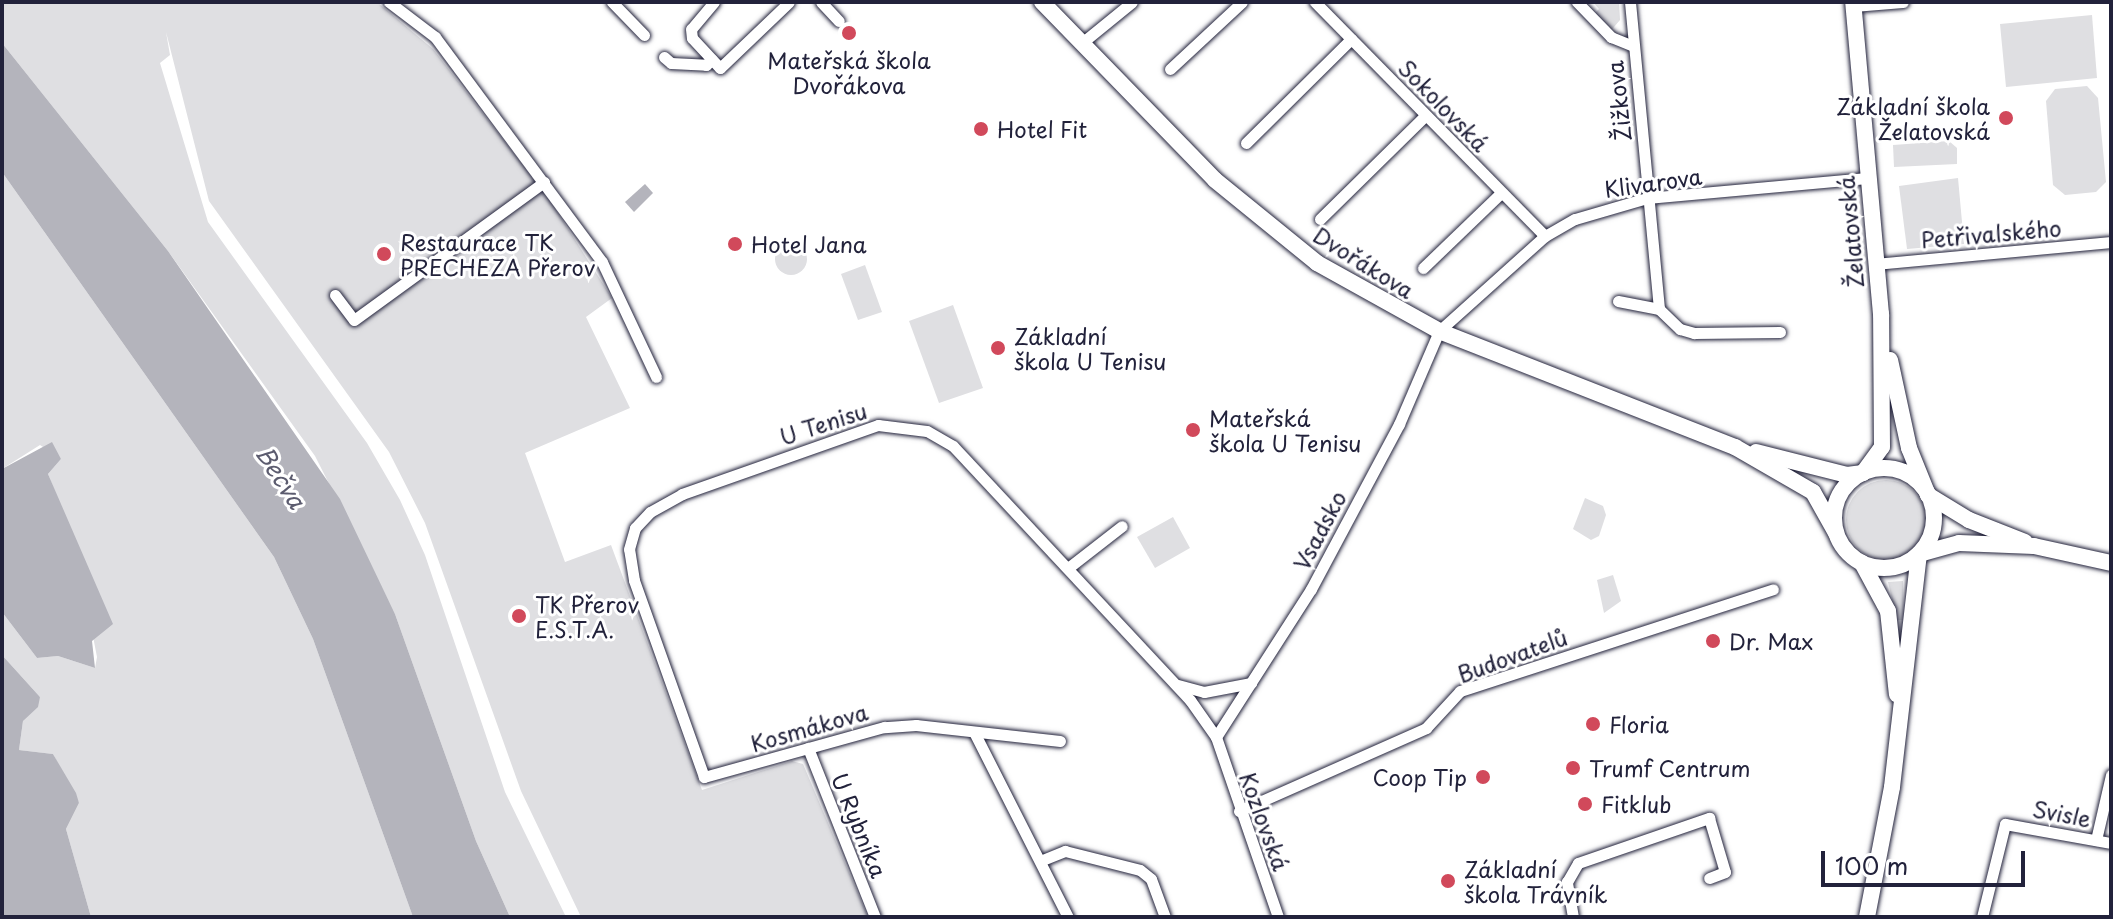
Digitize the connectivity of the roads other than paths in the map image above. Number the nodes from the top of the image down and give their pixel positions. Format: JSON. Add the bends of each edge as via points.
{"nodes":[{"id":1,"x":389,"y":2,"type":"edge"},
{"id":2,"x":612,"y":2,"type":"edge"},
{"id":3,"x":714,"y":2,"type":"edge"},
{"id":4,"x":789,"y":2,"type":"edge"},
{"id":5,"x":821,"y":2,"type":"edge"},
{"id":6,"x":1042,"y":2,"type":"edge"},
{"id":7,"x":1132,"y":2,"type":"edge"},
{"id":8,"x":1242,"y":2,"type":"edge"},
{"id":9,"x":1315,"y":2,"type":"edge"},
{"id":10,"x":1577,"y":2,"type":"edge"},
{"id":11,"x":1630,"y":2,"type":"edge"},
{"id":12,"x":1903,"y":2,"type":"edge"},
{"id":13,"x":1853,"y":4,"type":"edge"},
{"id":14,"x":839,"y":21,"type":"dead end"},
{"id":15,"x":644,"y":35,"type":"dead end"},
{"id":16,"x":1351,"y":39,"type":"junction"},
{"id":17,"x":1083,"y":42,"type":"junction"},
{"id":18,"x":1633,"y":46,"type":"junction"},
{"id":19,"x":664,"y":57,"type":"dead end"},
{"id":20,"x":712,"y":59,"type":"junction"},
{"id":21,"x":1170,"y":69,"type":"dead end"},
{"id":22,"x":1426,"y":115,"type":"junction"},
{"id":23,"x":1246,"y":143,"type":"dead end"},
{"id":24,"x":1867,"y":178,"type":"junction"},
{"id":25,"x":544,"y":182,"type":"junction"},
{"id":26,"x":1501,"y":193,"type":"junction"},
{"id":27,"x":1647,"y":198,"type":"junction"},
{"id":28,"x":1320,"y":219,"type":"dead end"},
{"id":29,"x":1545,"y":236,"type":"junction"},
{"id":30,"x":2111,"y":242,"type":"edge"},
{"id":31,"x":1875,"y":264,"type":"junction"},
{"id":32,"x":1423,"y":268,"type":"dead end"},
{"id":33,"x":335,"y":295,"type":"dead end"},
{"id":34,"x":1618,"y":301,"type":"dead end"},
{"id":35,"x":1659,"y":309,"type":"junction"},
{"id":36,"x":1881,"y":314,"type":"junction"},
{"id":37,"x":1439,"y":331,"type":"junction"},
{"id":38,"x":1780,"y":332,"type":"dead end"},
{"id":39,"x":656,"y":377,"type":"dead end"},
{"id":40,"x":1735,"y":447,"type":"junction"},
{"id":41,"x":1863,"y":473,"type":"junction"},
{"id":42,"x":1928,"y":495,"type":"junction"},
{"id":43,"x":1122,"y":526,"type":"dead end"},
{"id":44,"x":1836,"y":533,"type":"junction"},
{"id":45,"x":2034,"y":546,"type":"junction"},
{"id":46,"x":1919,"y":554,"type":"junction"},
{"id":47,"x":1862,"y":563,"type":"junction"},
{"id":48,"x":2111,"y":563,"type":"edge"},
{"id":49,"x":1068,"y":568,"type":"junction"},
{"id":50,"x":1773,"y":589,"type":"dead end"},
{"id":51,"x":1251,"y":683,"type":"junction"},
{"id":52,"x":1175,"y":684,"type":"junction"},
{"id":53,"x":1899,"y":729,"type":"junction"},
{"id":54,"x":974,"y":732,"type":"junction"},
{"id":55,"x":1216,"y":737,"type":"junction"},
{"id":56,"x":1060,"y":741,"type":"dead end"},
{"id":57,"x":808,"y":748,"type":"junction"},
{"id":58,"x":2111,"y":775,"type":"edge"},
{"id":59,"x":704,"y":777,"type":"joint"},
{"id":60,"x":1239,"y":811,"type":"junction"},
{"id":61,"x":2096,"y":840,"type":"junction"},
{"id":62,"x":2111,"y":843,"type":"edge"},
{"id":63,"x":1040,"y":861,"type":"junction"},
{"id":64,"x":1709,"y":878,"type":"dead end"},
{"id":65,"x":875,"y":917,"type":"edge"},
{"id":66,"x":1068,"y":917,"type":"edge"},
{"id":67,"x":1165,"y":917,"type":"edge"},
{"id":68,"x":1278,"y":917,"type":"edge"},
{"id":69,"x":1573,"y":917,"type":"edge"},
{"id":70,"x":1867,"y":917,"type":"edge"},
{"id":71,"x":1982,"y":917,"type":"edge"}],
"edges":[{"from":1,"to":25,"type":"street","via":[[435,37]]},
{"from":2,"to":15,"type":"street"},
{"from":3,"to":20,"type":"street","via":[[691,29],[692,38]]},
{"from":4,"to":20,"type":"street","via":[[720,68]]},
{"from":5,"to":14,"type":"street"},
{"from":6,"to":17,"type":"main road","name":"Dvořákova"},
{"from":7,"to":17,"type":"street"},
{"from":8,"to":21,"type":"street"},
{"from":9,"to":16,"type":"street","name":"Sokolovská"},
{"from":10,"to":18,"type":"street","name":"Žižkova","via":[[1611,37]]},
{"from":11,"to":18,"type":"street","name":"Žižkova"},
{"from":12,"to":13,"type":"street"},
{"from":13,"to":24,"type":"main road","name":"Želatovská"},
{"from":16,"to":22,"type":"street","name":"Sokolovská"},
{"from":16,"to":23,"type":"street"},
{"from":17,"to":37,"type":"main road","name":"Dvořákova","via":[[1215,180],[1317,263]]},
{"from":18,"to":27,"type":"street","name":"Žižkova"},
{"from":19,"to":20,"type":"street","via":[[706,65]]},
{"from":22,"to":26,"type":"street","name":"Sokolovská"},
{"from":22,"to":28,"type":"street"},
{"from":24,"to":27,"type":"street","name":"Klivarova"},
{"from":24,"to":31,"type":"main road","name":"Želatovská"},
{"from":25,"to":33,"type":"street","via":[[354,320]]},
{"from":25,"to":39,"type":"street","via":[[606,268]]},
{"from":26,"to":29,"type":"street","name":"Sokolovská"},
{"from":26,"to":32,"type":"street"},
{"from":27,"to":29,"type":"street","name":"Klivarova","via":[[1586,214]]},
{"from":27,"to":35,"type":"street","name":"Žižkova"},
{"from":29,"to":37,"type":"street","name":"Klivarova"},
{"from":30,"to":31,"type":"street","name":"Petřivalského"},
{"from":31,"to":36,"type":"main road","name":"Želatovská"},
{"from":34,"to":35,"type":"street"},
{"from":35,"to":38,"type":"street","via":[[1680,329],[1694,333]]},
{"from":36,"to":41,"type":"main road","name":"Želatovská","via":[[1885,433],[1877,458]]},
{"from":36,"to":42,"type":"main road","name":"Želatovská","via":[[1909,448]]},
{"from":37,"to":40,"type":"main road","name":"Dvořákova"},
{"from":37,"to":51,"type":"street","name":"Vsadsko","via":[[1355,507]]},
{"from":40,"to":41,"type":"main road","name":"Dvořákova","via":[[1823,472]]},
{"from":40,"to":44,"type":"main road","name":"Dvořákova","via":[[1813,492]]},
{"from":41,"to":42,"type":"main road","via":[[1884,468],[1905,473]]},
{"from":41,"to":44,"type":"main road","via":[[1840,494],[1834,513]]},
{"from":42,"to":45,"type":"main road","via":[[1969,520]]},
{"from":42,"to":46,"type":"main road","via":[[1933,526]]},
{"from":43,"to":49,"type":"street"},
{"from":44,"to":47,"type":"main road"},
{"from":45,"to":46,"type":"main road","via":[[1959,543]]},
{"from":45,"to":48,"type":"main road"},
{"from":46,"to":47,"type":"main road","via":[[1891,568]]},
{"from":46,"to":53,"type":"main road"},
{"from":47,"to":53,"type":"main road","via":[[1888,611]]},
{"from":49,"to":52,"type":"street","name":"U Tenisu"},
{"from":49,"to":59,"type":"street","name":"U Tenisu","via":[[953,446],[902,425],[878,425],[783,457],[682,494],[650,512],[635,528],[629,549],[634,580]]},
{"from":50,"to":60,"type":"street","name":"Budovatelů","via":[[1460,691],[1426,728]]},
{"from":51,"to":52,"type":"street","via":[[1204,692]]},
{"from":51,"to":55,"type":"street","name":"Vsadsko"},
{"from":52,"to":55,"type":"street","name":"U Tenisu"},
{"from":53,"to":70,"type":"main road"},
{"from":54,"to":56,"type":"street","name":"Kosmákova"},
{"from":54,"to":57,"type":"street","name":"Kosmákova","via":[[884,727]]},
{"from":54,"to":63,"type":"street"},
{"from":55,"to":60,"type":"street","name":"Kozlovská"},
{"from":57,"to":59,"type":"street","name":"Kosmákova"},
{"from":57,"to":65,"type":"street","name":"U Rybníka"},
{"from":58,"to":61,"type":"street"},
{"from":60,"to":68,"type":"street","name":"Kozlovská"},
{"from":61,"to":62,"type":"street","name":"Svisle"},
{"from":61,"to":71,"type":"street","name":"Svisle","via":[[2005,824]]},
{"from":63,"to":66,"type":"street"},
{"from":63,"to":67,"type":"street","via":[[1065,851],[1140,870],[1151,879]]},
{"from":64,"to":69,"type":"street","via":[[1725,872],[1709,818],[1578,863],[1567,882]]}]}
